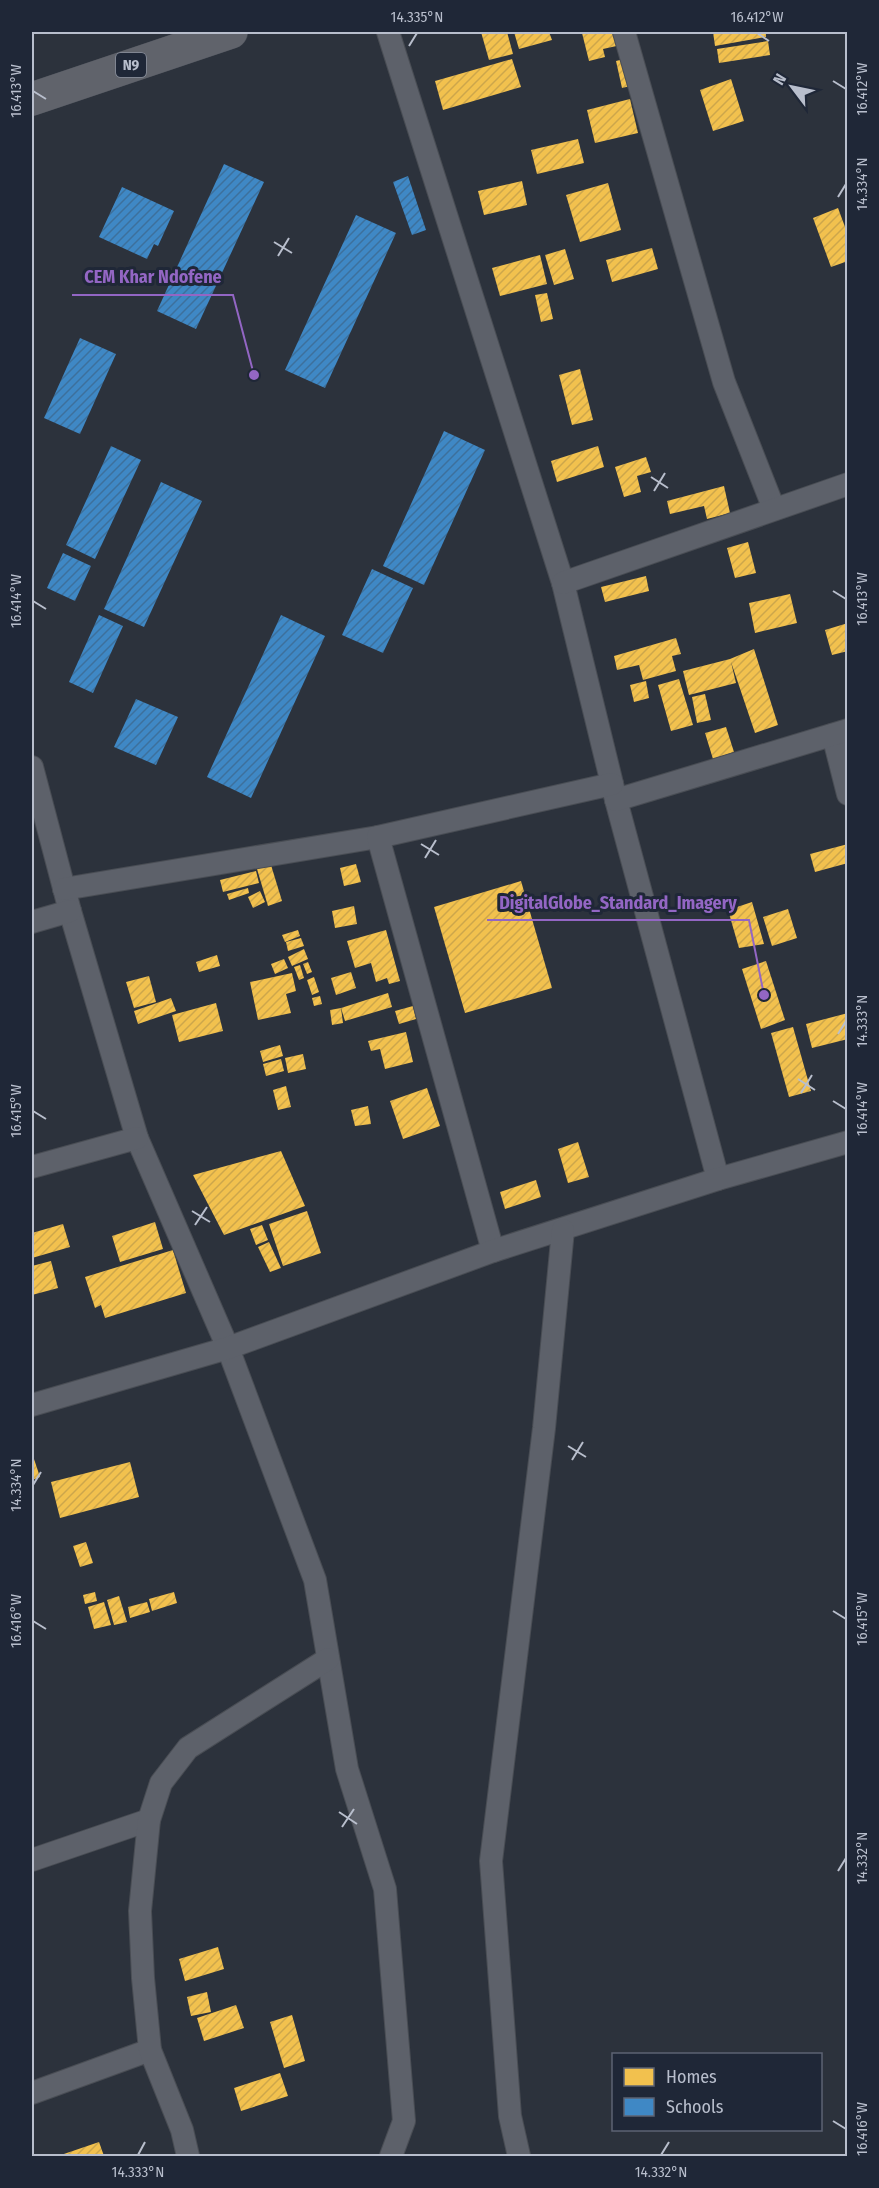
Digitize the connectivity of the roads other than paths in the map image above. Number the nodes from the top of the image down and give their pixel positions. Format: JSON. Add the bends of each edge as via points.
{"nodes":[{"id":1,"x":231,"y":32,"type":"edge"},
{"id":2,"x":388,"y":32,"type":"edge"},
{"id":3,"x":624,"y":32,"type":"edge"},
{"id":4,"x":172,"y":41,"type":"edge"},
{"id":5,"x":32,"y":99,"type":"edge"},
{"id":6,"x":848,"y":484,"type":"edge"},
{"id":7,"x":774,"y":509,"type":"junction"},
{"id":8,"x":563,"y":583,"type":"junction"},
{"id":9,"x":840,"y":733,"type":"edge"},
{"id":10,"x":32,"y":767,"type":"edge"},
{"id":11,"x":614,"y":792,"type":"junction"},
{"id":12,"x":848,"y":794,"type":"edge"},
{"id":13,"x":378,"y":837,"type":"junction"},
{"id":14,"x":64,"y":889,"type":"junction"},
{"id":15,"x":70,"y":911,"type":"junction"},
{"id":16,"x":32,"y":922,"type":"edge"},
{"id":17,"x":137,"y":1138,"type":"junction"},
{"id":18,"x":848,"y":1142,"type":"edge"},
{"id":19,"x":32,"y":1167,"type":"edge"},
{"id":20,"x":718,"y":1179,"type":"junction"},
{"id":21,"x":563,"y":1230,"type":"junction"},
{"id":22,"x":493,"y":1251,"type":"junction"},
{"id":23,"x":228,"y":1348,"type":"junction"},
{"id":24,"x":32,"y":1405,"type":"edge"},
{"id":25,"x":328,"y":1659,"type":"junction"},
{"id":26,"x":149,"y":1820,"type":"junction"},
{"id":27,"x":32,"y":1860,"type":"edge"},
{"id":28,"x":150,"y":2050,"type":"junction"},
{"id":29,"x":32,"y":2093,"type":"edge"},
{"id":30,"x":188,"y":2157,"type":"edge"},
{"id":31,"x":391,"y":2157,"type":"edge"},
{"id":32,"x":519,"y":2157,"type":"edge"}],
"edges":[{"from":1,"to":4,"type":"main road","number":"N9"},
{"from":2,"to":8,"type":"street"},
{"from":3,"to":7,"type":"street","via":[[724,382]]},
{"from":4,"to":5,"type":"main road","number":"N9"},
{"from":6,"to":7,"type":"street"},
{"from":7,"to":8,"type":"street"},
{"from":8,"to":11,"type":"street"},
{"from":9,"to":11,"type":"street"},
{"from":9,"to":12,"type":"street"},
{"from":10,"to":14,"type":"street"},
{"from":11,"to":13,"type":"street"},
{"from":11,"to":20,"type":"street"},
{"from":13,"to":14,"type":"street"},
{"from":13,"to":22,"type":"street"},
{"from":14,"to":15,"type":"street"},
{"from":15,"to":16,"type":"street"},
{"from":15,"to":17,"type":"street"},
{"from":17,"to":19,"type":"street"},
{"from":17,"to":23,"type":"street"},
{"from":18,"to":20,"type":"street"},
{"from":20,"to":21,"type":"street"},
{"from":21,"to":22,"type":"street"},
{"from":21,"to":32,"type":"street","via":[[544,1428],[491,1861],[510,2116]]},
{"from":22,"to":23,"type":"street"},
{"from":23,"to":24,"type":"street"},
{"from":23,"to":25,"type":"street","via":[[315,1580]]},
{"from":25,"to":26,"type":"street","via":[[188,1748],[161,1783]]},
{"from":25,"to":31,"type":"street","via":[[346,1769],[386,1889],[404,2121]]},
{"from":26,"to":27,"type":"street"},
{"from":26,"to":28,"type":"street","via":[[141,1911],[142,1978]]},
{"from":28,"to":29,"type":"street"},
{"from":28,"to":30,"type":"street","via":[[182,2130]]}]}
